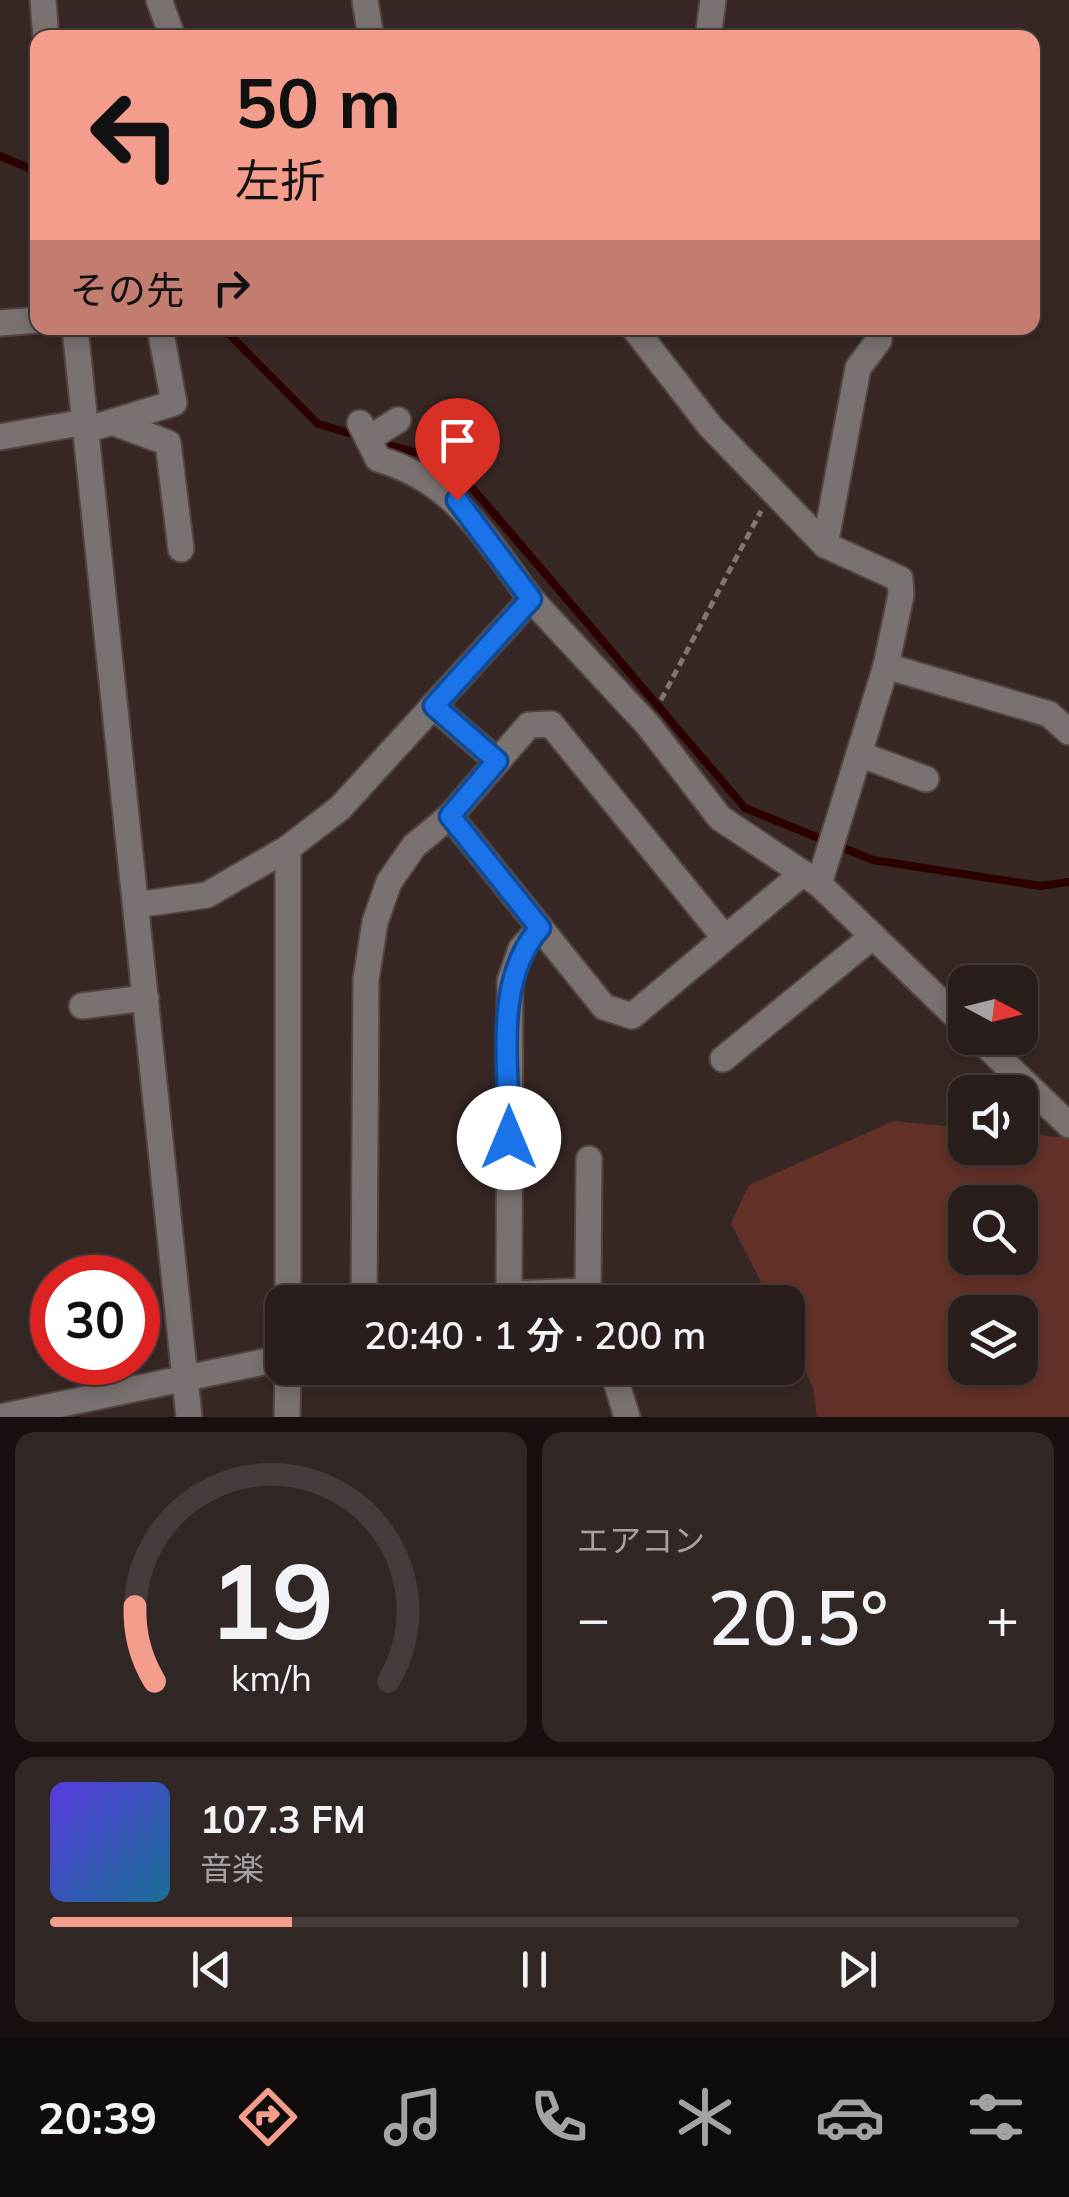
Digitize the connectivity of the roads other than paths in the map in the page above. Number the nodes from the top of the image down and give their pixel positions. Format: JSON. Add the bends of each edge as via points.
{"nodes":[{"id":1,"x":42,"y":0,"type":"edge"},
{"id":2,"x":160,"y":0,"type":"edge"},
{"id":3,"x":365,"y":0,"type":"edge"},
{"id":4,"x":713,"y":0,"type":"edge"},
{"id":5,"x":45,"y":30,"type":"edge"},
{"id":6,"x":170,"y":30,"type":"edge"},
{"id":7,"x":371,"y":30,"type":"edge"},
{"id":8,"x":709,"y":30,"type":"edge"},
{"id":9,"x":30,"y":321,"type":"edge"},
{"id":10,"x":0,"y":323,"type":"edge"},
{"id":11,"x":76,"y":335,"type":"edge"},
{"id":12,"x":161,"y":335,"type":"edge"},
{"id":13,"x":639,"y":335,"type":"edge"},
{"id":14,"x":879,"y":335,"type":"edge"},
{"id":15,"x":398,"y":420,"type":"dead end"},
{"id":16,"x":112,"y":422,"type":"junction"},
{"id":17,"x":85,"y":426,"type":"junction"},
{"id":18,"x":0,"y":437,"type":"edge"},
{"id":19,"x":825,"y":545,"type":"junction"},
{"id":20,"x":182,"y":549,"type":"dead end"},
{"id":21,"x":531,"y":599,"type":"junction"},
{"id":22,"x":886,"y":666,"type":"junction"},
{"id":23,"x":434,"y":706,"type":"junction"},
{"id":24,"x":1069,"y":732,"type":"edge"},
{"id":25,"x":859,"y":754,"type":"junction"},
{"id":26,"x":497,"y":761,"type":"junction"},
{"id":27,"x":926,"y":778,"type":"dead end"},
{"id":28,"x":450,"y":816,"type":"junction"},
{"id":29,"x":288,"y":848,"type":"junction"},
{"id":30,"x":811,"y":878,"type":"junction"},
{"id":31,"x":136,"y":906,"type":"junction"},
{"id":32,"x":540,"y":928,"type":"junction"},
{"id":33,"x":873,"y":936,"type":"junction"},
{"id":34,"x":725,"y":938,"type":"junction"},
{"id":35,"x":146,"y":998,"type":"junction"},
{"id":36,"x":82,"y":1006,"type":"dead end"},
{"id":37,"x":948,"y":1009,"type":"edge"},
{"id":38,"x":996,"y":1055,"type":"edge"},
{"id":39,"x":723,"y":1060,"type":"dead end"},
{"id":40,"x":1069,"y":1126,"type":"edge"},
{"id":41,"x":589,"y":1159,"type":"dead end"},
{"id":42,"x":288,"y":1285,"type":"edge"},
{"id":43,"x":364,"y":1285,"type":"edge"},
{"id":44,"x":508,"y":1285,"type":"edge"},
{"id":45,"x":588,"y":1285,"type":"edge"},
{"id":46,"x":265,"y":1361,"type":"edge"},
{"id":47,"x":185,"y":1376,"type":"junction"},
{"id":48,"x":288,"y":1385,"type":"edge"},
{"id":49,"x":617,"y":1385,"type":"edge"},
{"id":50,"x":0,"y":1417,"type":"edge"},
{"id":51,"x":189,"y":1417,"type":"edge"},
{"id":52,"x":287,"y":1417,"type":"edge"},
{"id":53,"x":627,"y":1417,"type":"edge"}],
"edges":[{"from":1,"to":5,"type":"street"},
{"from":2,"to":6,"type":"street"},
{"from":3,"to":7,"type":"street"},
{"from":4,"to":8,"type":"street"},
{"from":9,"to":10,"type":"street"},
{"from":11,"to":17,"type":"street"},
{"from":12,"to":16,"type":"street","via":[[174,402]]},
{"from":13,"to":19,"type":"street","via":[[710,426]]},
{"from":14,"to":19,"type":"street","via":[[858,368]]},
{"from":15,"to":21,"type":"street","via":[[364,431],[378,460],[413,469],[457,500]]},
{"from":16,"to":17,"type":"street"},
{"from":16,"to":20,"type":"street","via":[[168,443]]},
{"from":17,"to":18,"type":"street"},
{"from":17,"to":31,"type":"street"},
{"from":19,"to":22,"type":"street","via":[[900,578]]},
{"from":21,"to":23,"type":"street"},
{"from":21,"to":30,"type":"street","via":[[648,725],[720,818]]},
{"from":22,"to":24,"type":"street","via":[[1049,714]]},
{"from":22,"to":25,"type":"street"},
{"from":23,"to":26,"type":"street"},
{"from":23,"to":29,"type":"street","via":[[340,808]]},
{"from":25,"to":27,"type":"street"},
{"from":25,"to":30,"type":"street"},
{"from":26,"to":28,"type":"street"},
{"from":26,"to":34,"type":"street","via":[[529,725],[551,724]]},
{"from":28,"to":32,"type":"street"},
{"from":28,"to":43,"type":"street","via":[[414,846],[389,882],[375,922],[366,979]]},
{"from":29,"to":31,"type":"street","via":[[207,895]]},
{"from":29,"to":42,"type":"street"},
{"from":30,"to":33,"type":"street"},
{"from":30,"to":34,"type":"street"},
{"from":31,"to":35,"type":"street"},
{"from":32,"to":34,"type":"street","via":[[604,1006],[632,1016]]},
{"from":32,"to":44,"type":"street","via":[[521,949],[510,981]]},
{"from":33,"to":37,"type":"street"},
{"from":33,"to":39,"type":"street"},
{"from":35,"to":36,"type":"street"},
{"from":35,"to":47,"type":"street"},
{"from":38,"to":40,"type":"street"},
{"from":41,"to":45,"type":"street"},
{"from":46,"to":47,"type":"street"},
{"from":47,"to":50,"type":"street"},
{"from":47,"to":51,"type":"street"},
{"from":48,"to":52,"type":"street"},
{"from":49,"to":53,"type":"street"}]}
